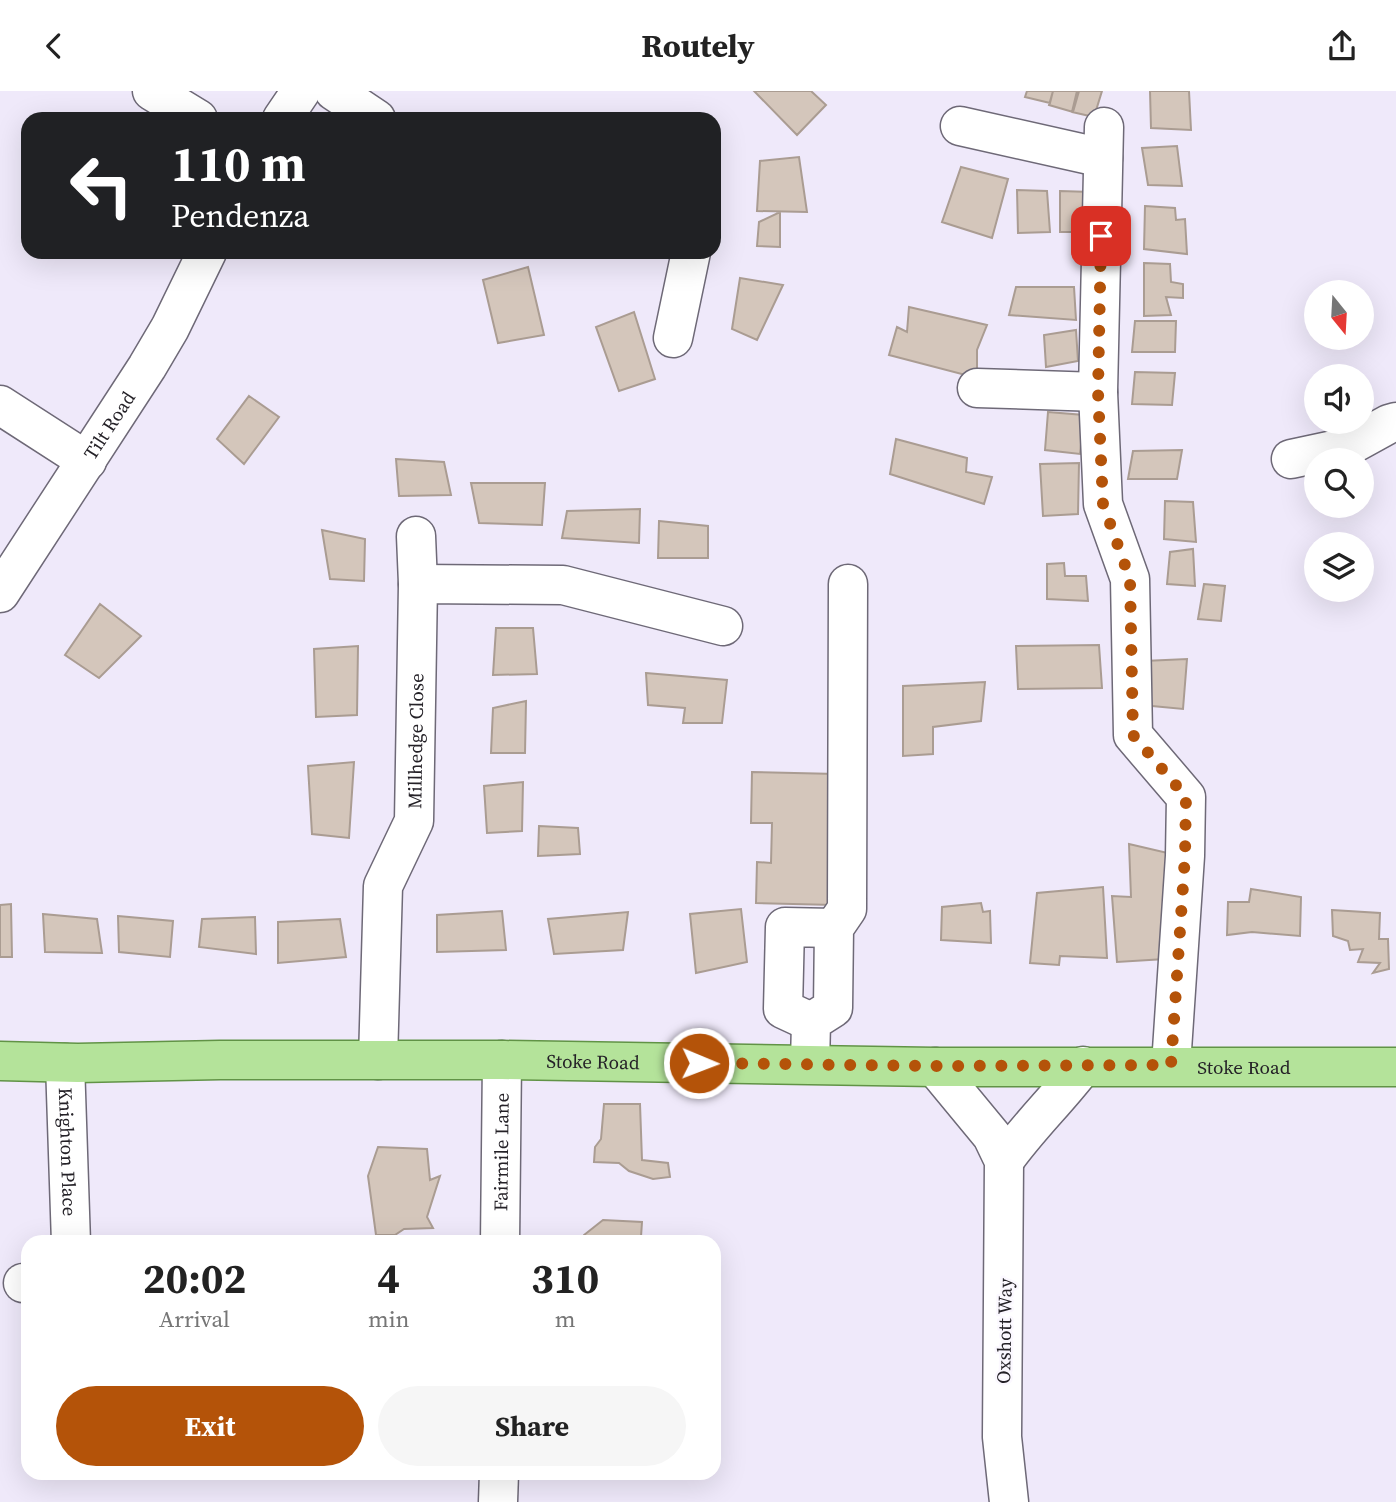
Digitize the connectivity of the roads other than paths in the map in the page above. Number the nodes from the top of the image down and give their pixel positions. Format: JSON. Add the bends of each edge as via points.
{"nodes":[{"id":1,"x":152,"y":91,"type":"edge"},
{"id":2,"x":301,"y":91,"type":"edge"},
{"id":3,"x":334,"y":91,"type":"edge"},
{"id":4,"x":186,"y":112,"type":"edge"},
{"id":5,"x":287,"y":112,"type":"edge"},
{"id":6,"x":366,"y":112,"type":"edge"},
{"id":7,"x":960,"y":126,"type":"dead end"},
{"id":8,"x":204,"y":259,"type":"edge"},
{"id":9,"x":690,"y":259,"type":"edge"},
{"id":10,"x":673,"y":338,"type":"dead end"},
{"id":11,"x":977,"y":388,"type":"dead end"},
{"id":12,"x":1098,"y":392,"type":"junction"},
{"id":13,"x":0,"y":405,"type":"edge"},
{"id":14,"x":1396,"y":422,"type":"edge"},
{"id":15,"x":1291,"y":459,"type":"dead end"},
{"id":16,"x":87,"y":461,"type":"junction"},
{"id":17,"x":416,"y":536,"type":"dead end"},
{"id":18,"x":418,"y":584,"type":"junction"},
{"id":19,"x":848,"y":584,"type":"dead end"},
{"id":20,"x":0,"y":593,"type":"edge"},
{"id":21,"x":723,"y":626,"type":"dead end"},
{"id":22,"x":834,"y":928,"type":"junction"},
{"id":23,"x":811,"y":1022,"type":"junction"},
{"id":24,"x":378,"y":1060,"type":"junction"},
{"id":25,"x":502,"y":1060,"type":"junction"},
{"id":26,"x":0,"y":1061,"type":"edge"},
{"id":27,"x":65,"y":1063,"type":"junction"},
{"id":28,"x":810,"y":1064,"type":"junction"},
{"id":29,"x":1171,"y":1065,"type":"junction"},
{"id":30,"x":935,"y":1066,"type":"junction"},
{"id":31,"x":1083,"y":1066,"type":"junction"},
{"id":32,"x":1396,"y":1067,"type":"edge"},
{"id":33,"x":1004,"y":1161,"type":"junction"},
{"id":34,"x":71,"y":1235,"type":"edge"},
{"id":35,"x":500,"y":1235,"type":"edge"},
{"id":36,"x":499,"y":1480,"type":"edge"},
{"id":37,"x":498,"y":1502,"type":"edge"},
{"id":38,"x":1009,"y":1502,"type":"edge"}],
"edges":[{"from":1,"to":4,"type":"street"},
{"from":2,"to":5,"type":"street"},
{"from":3,"to":6,"type":"street"},
{"from":7,"to":12,"type":"street","via":[[1103,142]]},
{"from":8,"to":16,"type":"street","name":"Tilt Road","via":[[170,328]]},
{"from":9,"to":10,"type":"street"},
{"from":11,"to":12,"type":"street"},
{"from":12,"to":29,"type":"street","via":[[1103,504],[1130,579],[1133,735],[1186,797]]},
{"from":13,"to":16,"type":"street"},
{"from":14,"to":15,"type":"street","via":[[1347,447]]},
{"from":16,"to":20,"type":"street","name":"Tilt Road"},
{"from":17,"to":18,"type":"street","name":"Millhedge Close"},
{"from":18,"to":21,"type":"street","via":[[563,585]]},
{"from":18,"to":24,"type":"street","name":"Millhedge Close","via":[[414,821],[383,886]]},
{"from":19,"to":22,"type":"street","via":[[847,909]]},
{"from":22,"to":23,"type":"street","via":[[833,1008]]},
{"from":22,"to":23,"type":"street","via":[[785,926],[783,1009]]},
{"from":23,"to":28,"type":"street"},
{"from":24,"to":25,"type":"main road","name":"Stoke Road"},
{"from":24,"to":27,"type":"main road","name":"Stoke Road"},
{"from":25,"to":28,"type":"main road","name":"Stoke Road"},
{"from":25,"to":35,"type":"street","name":"Fairmile Lane"},
{"from":26,"to":27,"type":"main road","name":"Stoke Road"},
{"from":27,"to":34,"type":"street","name":"Knighton Place"},
{"from":28,"to":30,"type":"main road","name":"Stoke Road"},
{"from":29,"to":31,"type":"main road","name":"Stoke Road"},
{"from":29,"to":32,"type":"main road","name":"Stoke Road"},
{"from":30,"to":31,"type":"main road","name":"Stoke Road"},
{"from":30,"to":33,"type":"street","name":"Oxshott Way","via":[[992,1136]]},
{"from":31,"to":33,"type":"street"},
{"from":33,"to":38,"type":"street","name":"Oxshott Way","via":[[1002,1437]]},
{"from":36,"to":37,"type":"street"}]}
